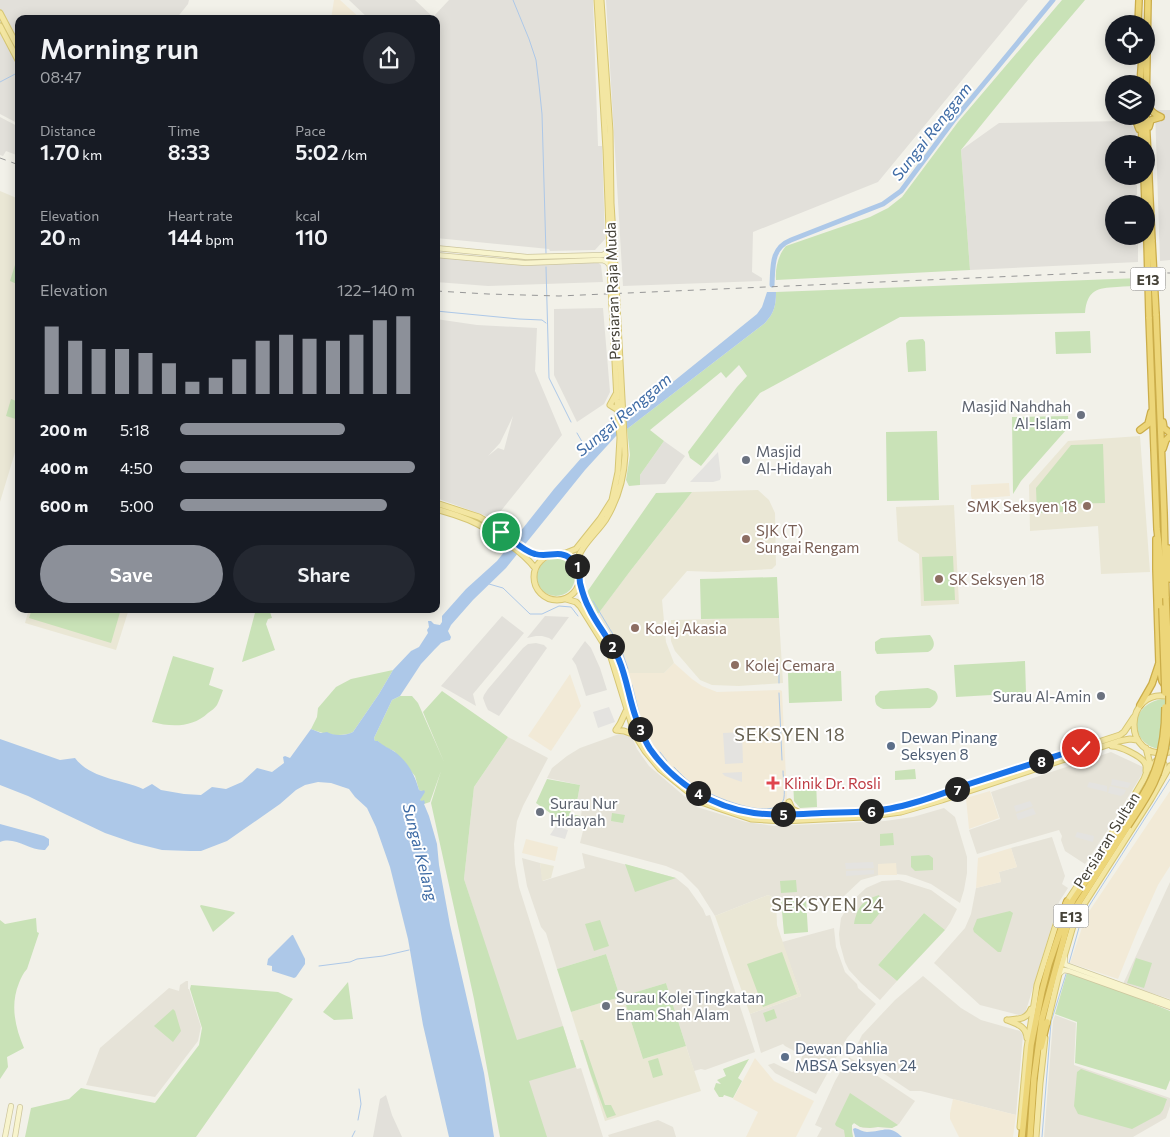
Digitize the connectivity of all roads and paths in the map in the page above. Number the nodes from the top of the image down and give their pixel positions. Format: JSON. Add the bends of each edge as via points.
{"nodes":[{"id":1,"x":599,"y":0,"type":"edge"},
{"id":2,"x":1139,"y":0,"type":"edge"},
{"id":3,"x":1148,"y":0,"type":"edge"},
{"id":4,"x":0,"y":13,"type":"edge"},
{"id":5,"x":1138,"y":15,"type":"edge"},
{"id":6,"x":1145,"y":15,"type":"edge"},
{"id":7,"x":1147,"y":15,"type":"edge"},
{"id":8,"x":0,"y":26,"type":"edge"},
{"id":9,"x":15,"y":41,"type":"edge"},
{"id":10,"x":15,"y":54,"type":"edge"},
{"id":11,"x":1143,"y":75,"type":"edge"},
{"id":12,"x":1155,"y":114,"type":"edge"},
{"id":13,"x":1155,"y":119,"type":"edge"},
{"id":14,"x":610,"y":244,"type":"junction"},
{"id":15,"x":1148,"y":245,"type":"edge"},
{"id":16,"x":1149,"y":245,"type":"edge"},
{"id":17,"x":440,"y":248,"type":"edge"},
{"id":18,"x":440,"y":255,"type":"edge"},
{"id":19,"x":611,"y":270,"type":"junction"},
{"id":20,"x":613,"y":283,"type":"junction"},
{"id":21,"x":614,"y":305,"type":"junction"},
{"id":22,"x":1153,"y":393,"type":"junction"},
{"id":23,"x":1159,"y":400,"type":"junction"},
{"id":24,"x":621,"y":421,"type":"junction"},
{"id":25,"x":1170,"y":434,"type":"edge"},
{"id":26,"x":622,"y":437,"type":"junction"},
{"id":27,"x":1154,"y":448,"type":"junction"},
{"id":28,"x":1162,"y":462,"type":"junction"},
{"id":29,"x":440,"y":504,"type":"edge"},
{"id":30,"x":440,"y":510,"type":"edge"},
{"id":31,"x":1164,"y":513,"type":"junction"},
{"id":32,"x":1158,"y":529,"type":"junction"},
{"id":33,"x":502,"y":536,"type":"junction"},
{"id":34,"x":521,"y":550,"type":"junction"},
{"id":35,"x":556,"y":554,"type":"junction"},
{"id":36,"x":545,"y":556,"type":"junction"},
{"id":37,"x":576,"y":564,"type":"junction"},
{"id":38,"x":535,"y":568,"type":"junction"},
{"id":39,"x":1170,"y":579,"type":"edge"},
{"id":40,"x":580,"y":581,"type":"junction"},
{"id":41,"x":566,"y":599,"type":"junction"},
{"id":42,"x":1159,"y":662,"type":"junction"},
{"id":43,"x":1170,"y":683,"type":"edge"},
{"id":44,"x":1170,"y":697,"type":"edge"},
{"id":45,"x":1140,"y":705,"type":"junction"},
{"id":46,"x":630,"y":709,"type":"junction"},
{"id":47,"x":1134,"y":717,"type":"junction"},
{"id":48,"x":635,"y":735,"type":"junction"},
{"id":49,"x":1137,"y":740,"type":"junction"},
{"id":50,"x":1106,"y":746,"type":"junction"},
{"id":51,"x":1146,"y":748,"type":"junction"},
{"id":52,"x":1170,"y":752,"type":"edge"},
{"id":53,"x":1170,"y":766,"type":"edge"},
{"id":54,"x":1148,"y":770,"type":"junction"},
{"id":55,"x":1163,"y":777,"type":"junction"},
{"id":56,"x":1144,"y":779,"type":"junction"},
{"id":57,"x":808,"y":813,"type":"junction"},
{"id":58,"x":771,"y":814,"type":"junction"},
{"id":59,"x":1127,"y":824,"type":"junction"},
{"id":60,"x":1067,"y":901,"type":"junction"},
{"id":61,"x":1066,"y":947,"type":"junction"},
{"id":62,"x":1049,"y":964,"type":"junction"},
{"id":63,"x":1059,"y":974,"type":"junction"},
{"id":64,"x":1035,"y":998,"type":"junction"},
{"id":65,"x":1170,"y":1003,"type":"edge"},
{"id":66,"x":1170,"y":1008,"type":"edge"},
{"id":67,"x":1042,"y":1020,"type":"junction"},
{"id":68,"x":1027,"y":1048,"type":"junction"},
{"id":69,"x":1032,"y":1104,"type":"junction"},
{"id":70,"x":11,"y":1106,"type":"dead end"},
{"id":71,"x":20,"y":1107,"type":"dead end"},
{"id":72,"x":6,"y":1137,"type":"edge"},
{"id":73,"x":15,"y":1137,"type":"edge"},
{"id":74,"x":1021,"y":1137,"type":"edge"},
{"id":75,"x":1030,"y":1137,"type":"edge"},
{"id":76,"x":1036,"y":1137,"type":"edge"}],
"edges":[{"from":1,"to":14,"type":"main road","name":"Persiaran Raja Muda"},
{"from":1,"to":20,"type":"main road","name":"Persiaran Raja Muda","via":[[610,131]]},
{"from":2,"to":5,"type":"highway"},
{"from":3,"to":6,"type":"highway"},
{"from":3,"to":7,"type":"highway"},
{"from":3,"to":11,"type":"highway","via":[[1150,44]]},
{"from":4,"to":9,"type":"main road"},
{"from":8,"to":10,"type":"main road"},
{"from":12,"to":13,"type":"highway","via":[[1161,117]]},
{"from":14,"to":17,"type":"main road","via":[[603,255],[540,257]]},
{"from":14,"to":19,"type":"main road","name":"Persiaran Raja Muda"},
{"from":15,"to":22,"type":"highway","number":"E13","bridge":true},
{"from":16,"to":23,"type":"highway","number":"E13","bridge":true,"via":[[1156,314]]},
{"from":18,"to":19,"type":"main road","via":[[526,263],[604,260]]},
{"from":19,"to":20,"type":"main road","name":"Persiaran Raja Muda"},
{"from":20,"to":21,"type":"main road","name":"Persiaran Raja Muda","bridge":true},
{"from":21,"to":24,"type":"main road","name":"Persiaran Raja Muda"},
{"from":21,"to":24,"type":"main road","name":"Persiaran Raja Muda","via":[[616,394]]},
{"from":22,"to":27,"type":"highway","number":"E13"},
{"from":22,"to":27,"type":"highway","via":[[1148,424],[1140,430],[1150,434]]},
{"from":23,"to":25,"type":"highway","via":[[1164,428]]},
{"from":23,"to":28,"type":"highway","number":"E13"},
{"from":24,"to":26,"type":"main road","name":"Persiaran Raja Muda"},
{"from":25,"to":28,"type":"highway","via":[[1164,445]]},
{"from":26,"to":35,"type":"main road","name":"Persiaran Raja Muda","via":[[612,500],[576,549]]},
{"from":26,"to":37,"type":"main road","name":"Persiaran Raja Muda","via":[[624,464],[619,493],[606,519],[580,552]]},
{"from":27,"to":32,"type":"highway","number":"E13"},
{"from":28,"to":31,"type":"highway","number":"E13"},
{"from":29,"to":33,"type":"main road","via":[[479,517]]},
{"from":30,"to":33,"type":"main road"},
{"from":31,"to":39,"type":"highway"},
{"from":31,"to":59,"type":"highway","number":"E13","bridge":true,"via":[[1167,741],[1155,782]]},
{"from":32,"to":42,"type":"highway","via":[[1155,544]]},
{"from":32,"to":59,"type":"highway","number":"E13","bridge":true,"via":[[1165,724],[1159,759]]},
{"from":33,"to":34,"type":"main road"},
{"from":34,"to":36,"type":"main road"},
{"from":34,"to":38,"type":"main road"},
{"from":35,"to":36,"type":"main road"},
{"from":35,"to":37,"type":"main road","via":[[567,556]]},
{"from":36,"to":38,"type":"main road"},
{"from":37,"to":40,"type":"main road"},
{"from":38,"to":41,"type":"main road","via":[[534,584],[543,596],[550,600]]},
{"from":40,"to":41,"type":"main road"},
{"from":40,"to":46,"type":"main road","via":[[588,608],[620,662]]},
{"from":41,"to":46,"type":"main road","via":[[580,606],[610,654]]},
{"from":42,"to":43,"type":"highway","via":[[1162,682]]},
{"from":42,"to":45,"type":"highway"},
{"from":44,"to":45,"type":"main road","via":[[1157,696]]},
{"from":45,"to":47,"type":"main road"},
{"from":46,"to":48,"type":"main road"},
{"from":46,"to":48,"type":"main road","via":[[616,730]]},
{"from":46,"to":58,"type":"main road","via":[[649,748],[665,767],[694,791],[719,804]]},
{"from":47,"to":49,"type":"main road"},
{"from":47,"to":57,"type":"main road","via":[[1120,735],[915,802],[872,811]]},
{"from":48,"to":50,"type":"main road","via":[[660,769],[704,802],[752,819],[783,821],[901,812]]},
{"from":49,"to":50,"type":"main road"},
{"from":49,"to":51,"type":"main road"},
{"from":50,"to":56,"type":"main road","via":[[1117,746],[1141,758],[1146,768]]},
{"from":51,"to":52,"type":"main road","via":[[1160,754]]},
{"from":51,"to":54,"type":"main road","name":"Persiaran Sultan"},
{"from":53,"to":55,"type":"main road","name":"Persiaran Sultan"},
{"from":54,"to":55,"type":"main road","via":[[1160,760],[1164,764]]},
{"from":54,"to":56,"type":"main road","name":"Persiaran Sultan"},
{"from":55,"to":61,"type":"main road","name":"Persiaran Sultan","via":[[1079,912]]},
{"from":56,"to":60,"type":"main road","name":"Persiaran Sultan"},
{"from":57,"to":58,"type":"main road"},
{"from":57,"to":58,"type":"main road","via":[[794,810],[789,802],[782,811]]},
{"from":59,"to":62,"type":"highway","number":"E13","via":[[1073,900]]},
{"from":59,"to":67,"type":"highway","number":"E13","via":[[1068,923]]},
{"from":60,"to":62,"type":"highway"},
{"from":60,"to":64,"type":"main road","name":"Persiaran Sultan","via":[[1058,918]]},
{"from":61,"to":63,"type":"main road","name":"Persiaran Sultan"},
{"from":61,"to":65,"type":"main road","via":[[1066,965]]},
{"from":62,"to":67,"type":"highway","number":"E13"},
{"from":63,"to":66,"type":"main road","via":[[1069,971]]},
{"from":63,"to":67,"type":"main road","name":"Persiaran Sultan"},
{"from":64,"to":68,"type":"main road","name":"Persiaran Sultan"},
{"from":64,"to":68,"type":"main road","via":[[1029,1015],[1007,1020],[1025,1029]]},
{"from":67,"to":69,"type":"highway","number":"E13"},
{"from":67,"to":69,"type":"highway"},
{"from":67,"to":74,"type":"highway","number":"E13","via":[[1031,1045]]},
{"from":67,"to":76,"type":"main road","name":"Persiaran Sultan"},
{"from":68,"to":74,"type":"main road","name":"Persiaran Sultan"},
{"from":69,"to":75,"type":"highway","number":"E13"},
{"from":70,"to":72,"type":"main road"},
{"from":71,"to":73,"type":"main road"}]}
